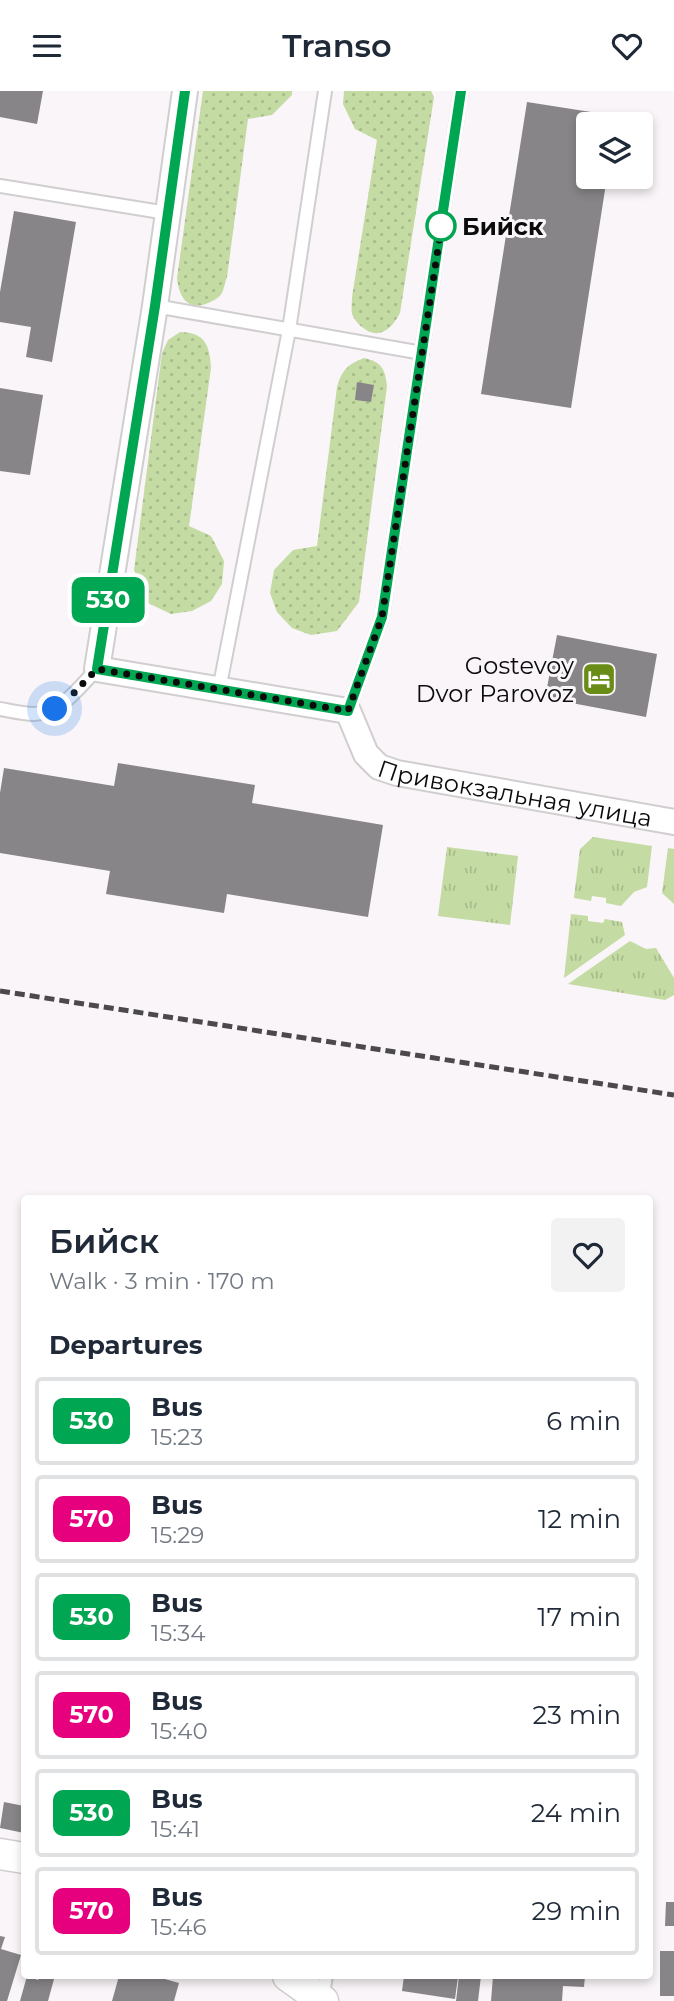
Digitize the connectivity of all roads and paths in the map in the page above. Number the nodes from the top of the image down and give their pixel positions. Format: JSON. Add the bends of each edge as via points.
{"nodes":[{"id":1,"x":185,"y":91,"type":"edge"},
{"id":2,"x":325,"y":91,"type":"edge"},
{"id":3,"x":461,"y":91,"type":"edge"},
{"id":4,"x":0,"y":186,"type":"edge"},
{"id":5,"x":167,"y":213,"type":"junction"},
{"id":6,"x":155,"y":306,"type":"junction"},
{"id":7,"x":289,"y":330,"type":"junction"},
{"id":8,"x":422,"y":353,"type":"junction"},
{"id":9,"x":97,"y":669,"type":"junction"},
{"id":10,"x":219,"y":690,"type":"junction"},
{"id":11,"x":0,"y":709,"type":"edge"},
{"id":12,"x":348,"y":711,"type":"junction"},
{"id":13,"x":674,"y":822,"type":"edge"},
{"id":14,"x":0,"y":1854,"type":"edge"},
{"id":15,"x":21,"y":1858,"type":"edge"},
{"id":16,"x":295,"y":1979,"type":"edge"},
{"id":17,"x":324,"y":1992,"type":"edge"}],
"edges":[{"from":1,"to":5,"type":"street"},
{"from":2,"to":7,"type":"lane"},
{"from":3,"to":8,"type":"lane"},
{"from":4,"to":5,"type":"lane"},
{"from":5,"to":6,"type":"street"},
{"from":6,"to":7,"type":"lane"},
{"from":6,"to":9,"type":"street"},
{"from":7,"to":8,"type":"lane"},
{"from":7,"to":10,"type":"lane"},
{"from":8,"to":12,"type":"lane","via":[[382,617]]},
{"from":9,"to":10,"type":"street"},
{"from":9,"to":11,"type":"lane","via":[[55,709],[34,714]]},
{"from":10,"to":12,"type":"street"},
{"from":12,"to":13,"type":"street","name":"Привокзальная улица","via":[[366,754],[379,767]]},
{"from":14,"to":15,"type":"street"},
{"from":16,"to":17,"type":"street"}]}
